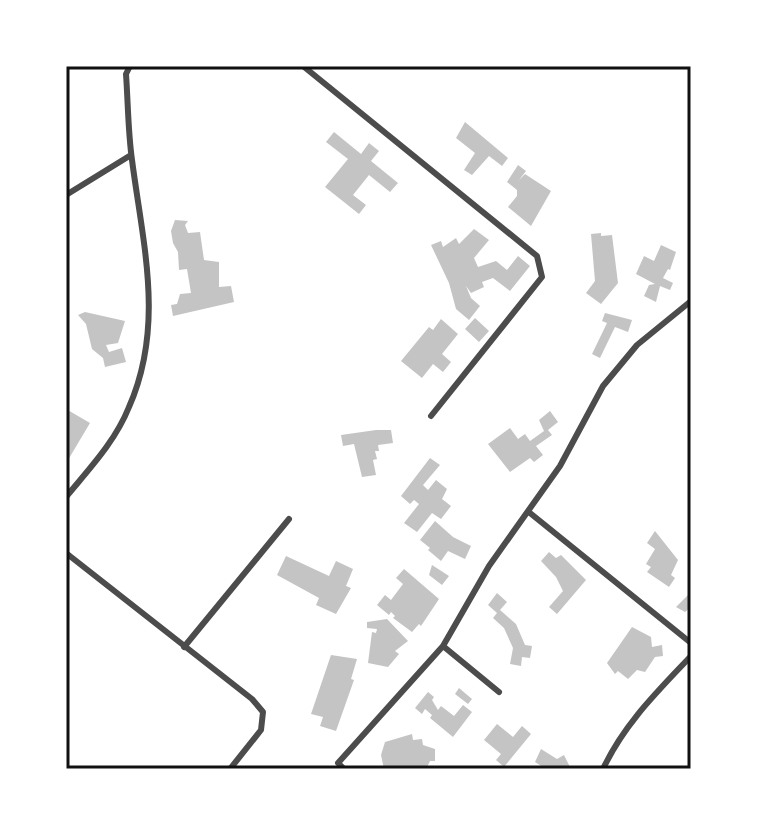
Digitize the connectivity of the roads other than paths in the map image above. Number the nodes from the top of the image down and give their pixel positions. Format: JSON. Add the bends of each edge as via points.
{"nodes":[{"id":1,"x":130,"y":66,"type":"edge"},
{"id":2,"x":303,"y":66,"type":"edge"},
{"id":3,"x":131,"y":155,"type":"junction"},
{"id":4,"x":66,"y":195,"type":"edge"},
{"id":5,"x":691,"y":301,"type":"edge"},
{"id":6,"x":431,"y":416,"type":"dead end"},
{"id":7,"x":66,"y":497,"type":"edge"},
{"id":8,"x":530,"y":513,"type":"junction"},
{"id":9,"x":289,"y":519,"type":"dead end"},
{"id":10,"x":66,"y":553,"type":"edge"},
{"id":11,"x":691,"y":643,"type":"edge"},
{"id":12,"x":443,"y":646,"type":"junction"},
{"id":13,"x":184,"y":647,"type":"junction"},
{"id":14,"x":691,"y":656,"type":"edge"},
{"id":15,"x":499,"y":692,"type":"dead end"},
{"id":16,"x":230,"y":769,"type":"edge"},
{"id":17,"x":344,"y":769,"type":"edge"},
{"id":18,"x":603,"y":769,"type":"edge"}],
"edges":[{"from":1,"to":3,"type":"street","via":[[126,74]]},
{"from":2,"to":6,"type":"street","via":[[537,256],[542,277]]},
{"from":3,"to":4,"type":"street"},
{"from":3,"to":7,"type":"street","via":[[151,331],[129,408],[107,447]]},
{"from":5,"to":8,"type":"street","via":[[637,345],[603,386]]},
{"from":8,"to":11,"type":"street"},
{"from":8,"to":12,"type":"street","via":[[489,566]]},
{"from":9,"to":13,"type":"street"},
{"from":10,"to":13,"type":"street"},
{"from":12,"to":15,"type":"street"},
{"from":12,"to":17,"type":"street","via":[[338,763]]},
{"from":13,"to":16,"type":"street","via":[[263,712],[261,730]]},
{"from":14,"to":18,"type":"street","via":[[617,739]]}]}
